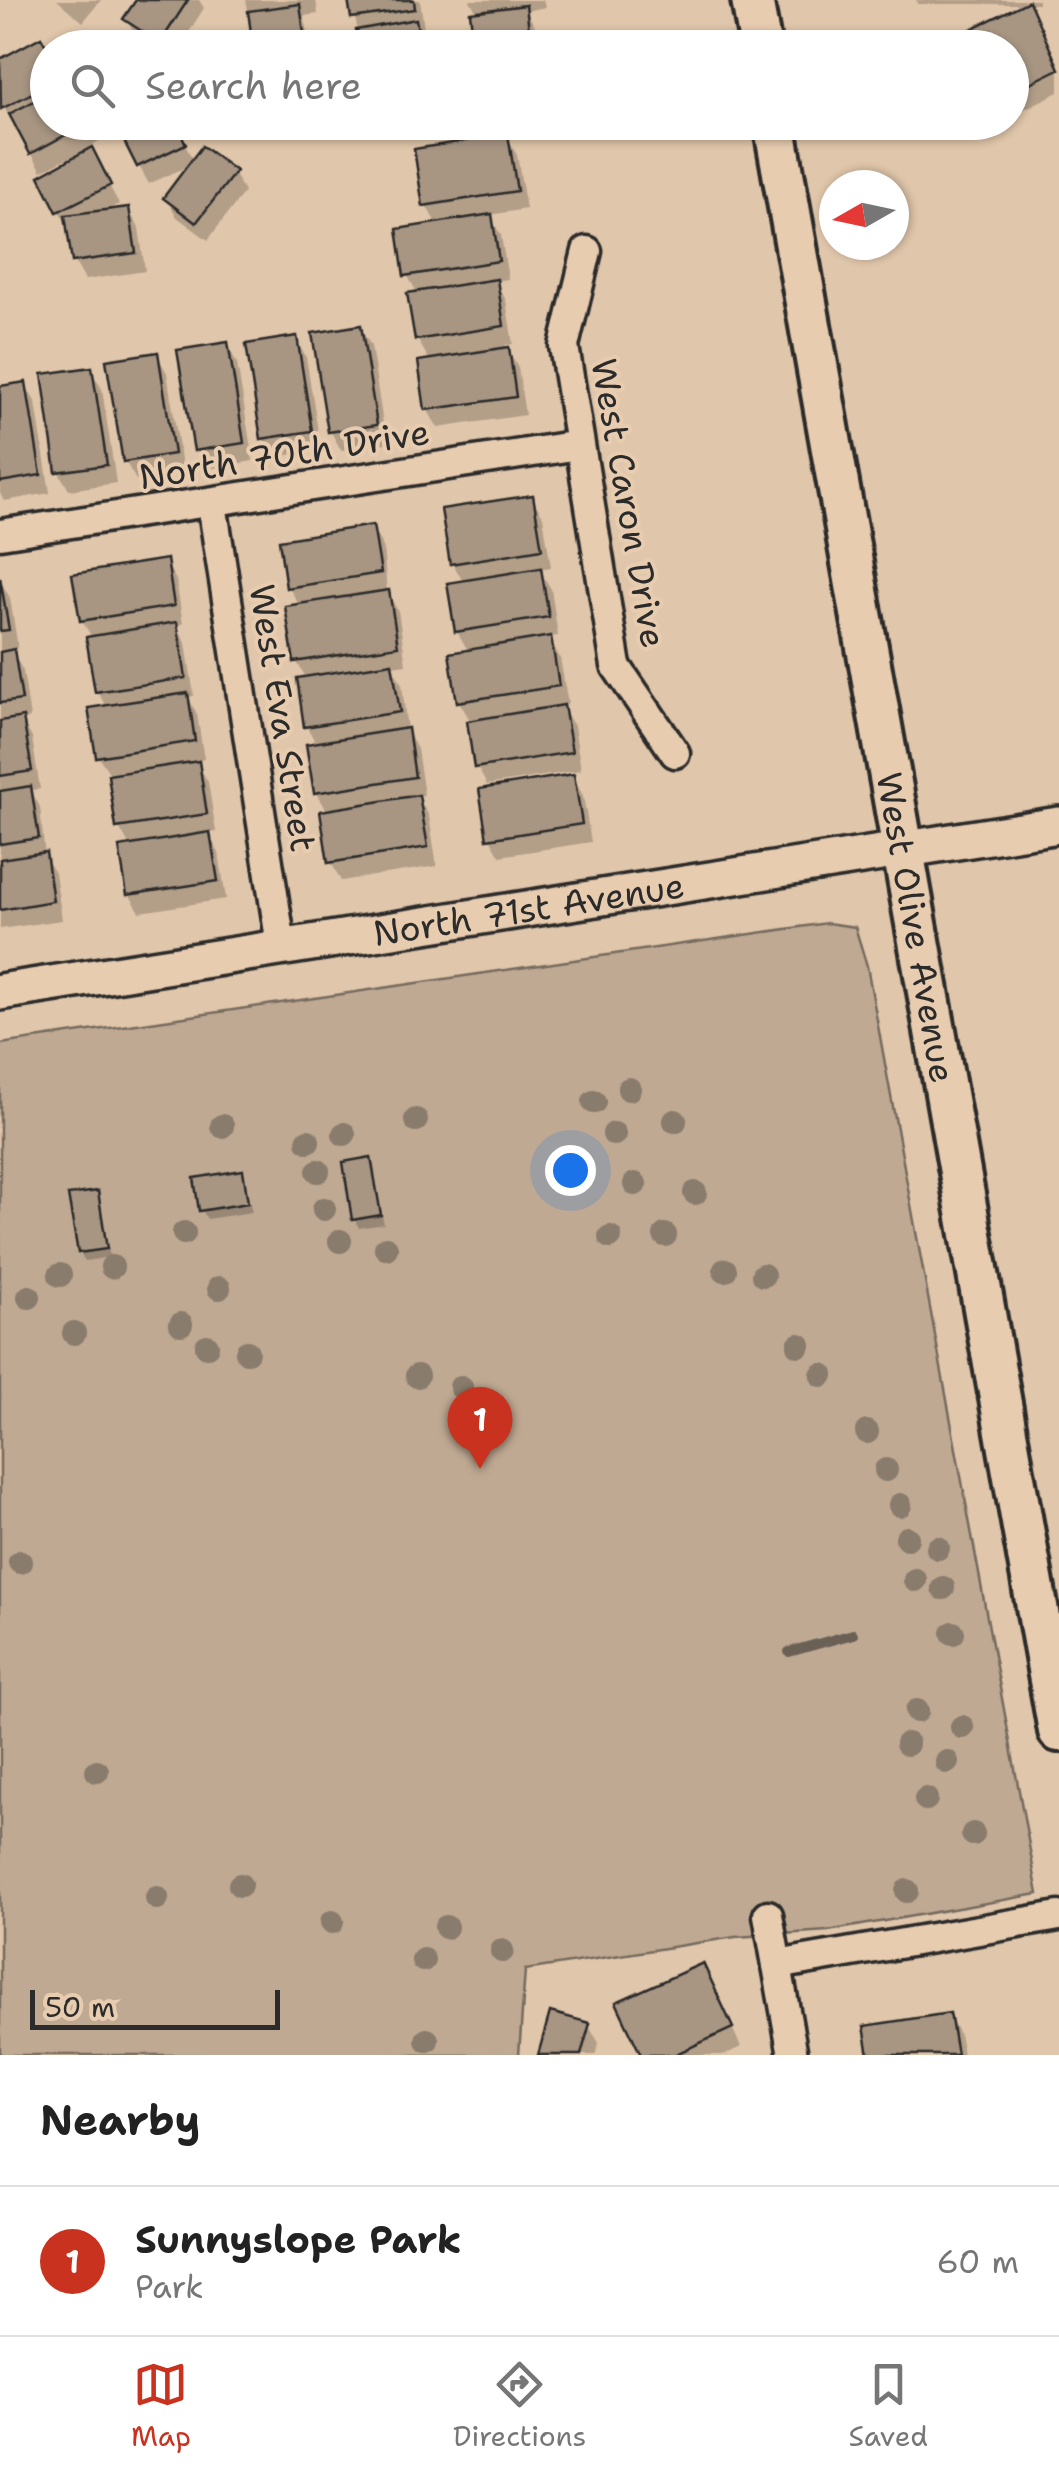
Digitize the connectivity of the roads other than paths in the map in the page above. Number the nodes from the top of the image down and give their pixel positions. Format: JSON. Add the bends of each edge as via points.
{"nodes":[{"id":1,"x":752,"y":0,"type":"edge"},
{"id":2,"x":758,"y":30,"type":"edge"},
{"id":3,"x":777,"y":140,"type":"edge"},
{"id":4,"x":587,"y":251,"type":"dead end"},
{"id":5,"x":580,"y":445,"type":"junction"},
{"id":6,"x":212,"y":504,"type":"junction"},
{"id":7,"x":0,"y":534,"type":"edge"},
{"id":8,"x":674,"y":754,"type":"dead end"},
{"id":9,"x":1059,"y":824,"type":"edge"},
{"id":10,"x":902,"y":848,"type":"junction"},
{"id":11,"x":281,"y":945,"type":"junction"},
{"id":12,"x":0,"y":992,"type":"edge"},
{"id":13,"x":1059,"y":1732,"type":"edge"},
{"id":14,"x":768,"y":1914,"type":"dead end"},
{"id":15,"x":1059,"y":1916,"type":"edge"},
{"id":16,"x":777,"y":1965,"type":"junction"},
{"id":17,"x":793,"y":2055,"type":"edge"}],
"edges":[{"from":1,"to":2,"type":"main road"},
{"from":3,"to":10,"type":"main road","name":"West Olive Avenue"},
{"from":4,"to":5,"type":"street","name":"West Caron Drive","via":[[564,346]]},
{"from":5,"to":6,"type":"street","name":"North 70th Drive"},
{"from":5,"to":8,"type":"street","name":"West Caron Drive","via":[[616,666]]},
{"from":6,"to":7,"type":"street","name":"North 70th Drive"},
{"from":6,"to":11,"type":"street","name":"West Eva Street"},
{"from":9,"to":10,"type":"street","name":"North 71st Avenue"},
{"from":10,"to":11,"type":"street","name":"North 71st Avenue"},
{"from":10,"to":13,"type":"main road","name":"West Olive Avenue"},
{"from":11,"to":12,"type":"street","name":"North 71st Avenue"},
{"from":14,"to":16,"type":"street"},
{"from":15,"to":16,"type":"street"},
{"from":16,"to":17,"type":"street"}]}
